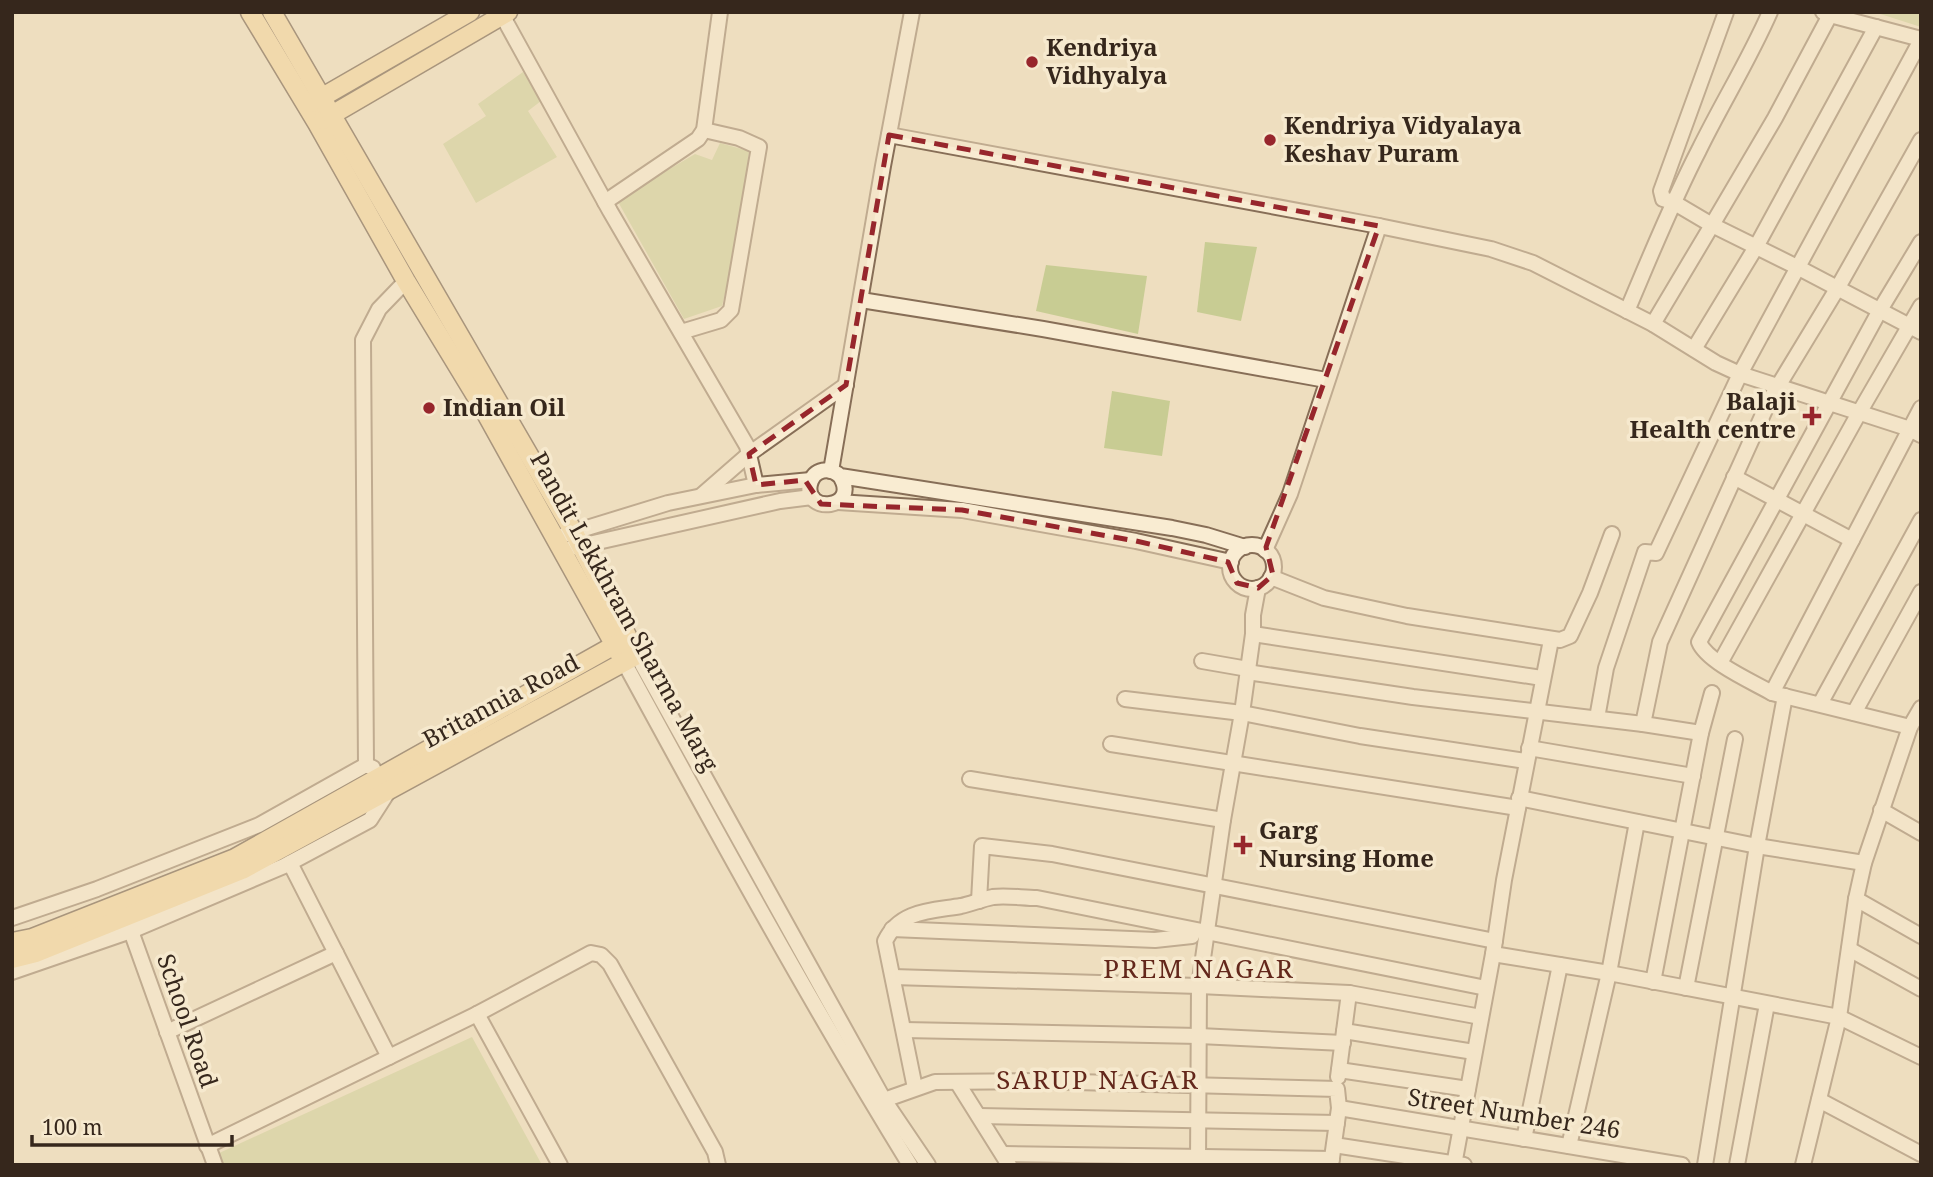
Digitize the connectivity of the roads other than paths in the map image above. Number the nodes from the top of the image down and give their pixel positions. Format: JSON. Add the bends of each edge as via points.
{"nodes":[{"id":1,"x":250,"y":12,"type":"edge"},
{"id":2,"x":272,"y":12,"type":"edge"},
{"id":3,"x":470,"y":12,"type":"edge"},
{"id":4,"x":720,"y":12,"type":"edge"},
{"id":5,"x":912,"y":12,"type":"edge"},
{"id":6,"x":1726,"y":12,"type":"edge"},
{"id":7,"x":1770,"y":12,"type":"edge"},
{"id":8,"x":1826,"y":13,"type":"edge"},
{"id":9,"x":505,"y":14,"type":"edge"},
{"id":10,"x":1876,"y":27,"type":"junction"},
{"id":11,"x":1921,"y":40,"type":"edge"},
{"id":12,"x":322,"y":97,"type":"junction"},
{"id":13,"x":306,"y":106,"type":"junction"},
{"id":14,"x":325,"y":119,"type":"junction"},
{"id":15,"x":704,"y":130,"type":"junction"},
{"id":16,"x":889,"y":135,"type":"junction"},
{"id":17,"x":1921,"y":140,"type":"edge"},
{"id":18,"x":605,"y":202,"type":"junction"},
{"id":19,"x":1673,"y":202,"type":"junction"},
{"id":20,"x":1712,"y":225,"type":"junction"},
{"id":21,"x":1379,"y":226,"type":"junction"},
{"id":22,"x":1921,"y":242,"type":"edge"},
{"id":23,"x":1756,"y":247,"type":"junction"},
{"id":24,"x":1799,"y":268,"type":"junction"},
{"id":25,"x":406,"y":281,"type":"junction"},
{"id":26,"x":1837,"y":289,"type":"junction"},
{"id":27,"x":861,"y":300,"type":"junction"},
{"id":28,"x":1921,"y":306,"type":"edge"},
{"id":29,"x":1880,"y":310,"type":"junction"},
{"id":30,"x":1627,"y":311,"type":"junction"},
{"id":31,"x":1653,"y":324,"type":"junction"},
{"id":32,"x":1915,"y":329,"type":"edge"},
{"id":33,"x":681,"y":332,"type":"junction"},
{"id":34,"x":1694,"y":349,"type":"junction"},
{"id":35,"x":1740,"y":374,"type":"junction"},
{"id":36,"x":1326,"y":380,"type":"junction"},
{"id":37,"x":846,"y":385,"type":"junction"},
{"id":38,"x":1778,"y":386,"type":"junction"},
{"id":39,"x":1829,"y":404,"type":"junction"},
{"id":40,"x":1921,"y":408,"type":"edge"},
{"id":41,"x":1859,"y":413,"type":"junction"},
{"id":42,"x":1915,"y":432,"type":"edge"},
{"id":43,"x":749,"y":454,"type":"junction"},
{"id":44,"x":836,"y":473,"type":"junction"},
{"id":45,"x":1734,"y":477,"type":"junction"},
{"id":46,"x":811,"y":480,"type":"junction"},
{"id":47,"x":756,"y":485,"type":"junction"},
{"id":48,"x":701,"y":496,"type":"junction"},
{"id":49,"x":812,"y":497,"type":"junction"},
{"id":50,"x":1777,"y":500,"type":"junction"},
{"id":51,"x":838,"y":502,"type":"junction"},
{"id":52,"x":1804,"y":514,"type":"junction"},
{"id":53,"x":1921,"y":520,"type":"edge"},
{"id":54,"x":1612,"y":534,"type":"dead end"},
{"id":55,"x":1852,"y":540,"type":"junction"},
{"id":56,"x":568,"y":541,"type":"junction"},
{"id":57,"x":1245,"y":547,"type":"junction"},
{"id":58,"x":1265,"y":550,"type":"junction"},
{"id":59,"x":1231,"y":562,"type":"junction"},
{"id":60,"x":1271,"y":578,"type":"junction"},
{"id":61,"x":1258,"y":588,"type":"junction"},
{"id":62,"x":1921,"y":592,"type":"edge"},
{"id":63,"x":1253,"y":634,"type":"junction"},
{"id":64,"x":1551,"y":640,"type":"junction"},
{"id":65,"x":621,"y":642,"type":"junction"},
{"id":66,"x":631,"y":658,"type":"junction"},
{"id":67,"x":1202,"y":661,"type":"dead end"},
{"id":68,"x":1720,"y":663,"type":"junction"},
{"id":69,"x":1248,"y":671,"type":"junction"},
{"id":70,"x":1542,"y":678,"type":"junction"},
{"id":71,"x":1712,"y":693,"type":"dead end"},
{"id":72,"x":1779,"y":694,"type":"junction"},
{"id":73,"x":1125,"y":699,"type":"dead end"},
{"id":74,"x":1820,"y":704,"type":"junction"},
{"id":75,"x":1921,"y":708,"type":"edge"},
{"id":76,"x":1242,"y":713,"type":"junction"},
{"id":77,"x":1536,"y":713,"type":"junction"},
{"id":78,"x":1854,"y":713,"type":"junction"},
{"id":79,"x":1597,"y":718,"type":"junction"},
{"id":80,"x":1643,"y":724,"type":"junction"},
{"id":81,"x":1910,"y":727,"type":"junction"},
{"id":82,"x":1701,"y":733,"type":"junction"},
{"id":83,"x":1735,"y":739,"type":"dead end"},
{"id":84,"x":1111,"y":744,"type":"dead end"},
{"id":85,"x":1528,"y":755,"type":"junction"},
{"id":86,"x":1233,"y":764,"type":"junction"},
{"id":87,"x":366,"y":765,"type":"junction"},
{"id":88,"x":1693,"y":776,"type":"junction"},
{"id":89,"x":970,"y":779,"type":"dead end"},
{"id":90,"x":389,"y":781,"type":"junction"},
{"id":91,"x":1519,"y":803,"type":"junction"},
{"id":92,"x":1881,"y":810,"type":"junction"},
{"id":93,"x":1223,"y":820,"type":"junction"},
{"id":94,"x":1637,"y":822,"type":"junction"},
{"id":95,"x":1683,"y":831,"type":"junction"},
{"id":96,"x":1921,"y":833,"type":"edge"},
{"id":97,"x":1716,"y":838,"type":"junction"},
{"id":98,"x":1757,"y":846,"type":"junction"},
{"id":99,"x":290,"y":863,"type":"junction"},
{"id":100,"x":1864,"y":863,"type":"junction"},
{"id":101,"x":1213,"y":887,"type":"junction"},
{"id":102,"x":1856,"y":899,"type":"junction"},
{"id":103,"x":979,"y":901,"type":"junction"},
{"id":104,"x":12,"y":918,"type":"edge"},
{"id":105,"x":892,"y":929,"type":"junction"},
{"id":106,"x":131,"y":931,"type":"junction"},
{"id":107,"x":1207,"y":934,"type":"junction"},
{"id":108,"x":1921,"y":936,"type":"edge"},
{"id":109,"x":12,"y":942,"type":"edge"},
{"id":110,"x":1494,"y":947,"type":"junction"},
{"id":111,"x":1849,"y":949,"type":"junction"},
{"id":112,"x":336,"y":953,"type":"junction"},
{"id":113,"x":12,"y":959,"type":"edge"},
{"id":114,"x":1560,"y":965,"type":"junction"},
{"id":115,"x":12,"y":972,"type":"edge"},
{"id":116,"x":1609,"y":973,"type":"junction"},
{"id":117,"x":894,"y":977,"type":"junction"},
{"id":118,"x":1653,"y":982,"type":"junction"},
{"id":119,"x":1199,"y":986,"type":"junction"},
{"id":120,"x":1486,"y":988,"type":"junction"},
{"id":121,"x":1686,"y":988,"type":"junction"},
{"id":122,"x":1921,"y":989,"type":"edge"},
{"id":123,"x":1349,"y":993,"type":"junction"},
{"id":124,"x":1732,"y":998,"type":"junction"},
{"id":125,"x":1767,"y":1004,"type":"junction"},
{"id":126,"x":477,"y":1014,"type":"junction"},
{"id":127,"x":1481,"y":1017,"type":"junction"},
{"id":128,"x":1839,"y":1017,"type":"junction"},
{"id":129,"x":904,"y":1030,"type":"junction"},
{"id":130,"x":167,"y":1032,"type":"junction"},
{"id":131,"x":1199,"y":1036,"type":"junction"},
{"id":132,"x":1344,"y":1037,"type":"junction"},
{"id":133,"x":1474,"y":1052,"type":"junction"},
{"id":134,"x":389,"y":1057,"type":"junction"},
{"id":135,"x":1921,"y":1057,"type":"edge"},
{"id":136,"x":1339,"y":1070,"type":"junction"},
{"id":137,"x":957,"y":1082,"type":"junction"},
{"id":138,"x":1198,"y":1086,"type":"junction"},
{"id":139,"x":915,"y":1088,"type":"junction"},
{"id":140,"x":1337,"y":1089,"type":"junction"},
{"id":141,"x":1468,"y":1089,"type":"junction"},
{"id":142,"x":884,"y":1100,"type":"junction"},
{"id":143,"x":1819,"y":1100,"type":"junction"},
{"id":144,"x":1339,"y":1108,"type":"junction"},
{"id":145,"x":979,"y":1116,"type":"junction"},
{"id":146,"x":1198,"y":1120,"type":"junction"},
{"id":147,"x":1337,"y":1123,"type":"junction"},
{"id":148,"x":1460,"y":1129,"type":"junction"},
{"id":149,"x":1524,"y":1139,"type":"junction"},
{"id":150,"x":206,"y":1146,"type":"junction"},
{"id":151,"x":1569,"y":1146,"type":"junction"},
{"id":152,"x":1921,"y":1153,"type":"edge"},
{"id":153,"x":1332,"y":1156,"type":"edge"},
{"id":154,"x":1006,"y":1159,"type":"edge"},
{"id":155,"x":1198,"y":1161,"type":"edge"},
{"id":156,"x":1458,"y":1164,"type":"edge"},
{"id":157,"x":215,"y":1165,"type":"edge"},
{"id":158,"x":560,"y":1165,"type":"edge"},
{"id":159,"x":718,"y":1165,"type":"edge"},
{"id":160,"x":910,"y":1165,"type":"edge"},
{"id":161,"x":928,"y":1165,"type":"edge"},
{"id":162,"x":1682,"y":1165,"type":"edge"},
{"id":163,"x":1705,"y":1165,"type":"edge"},
{"id":164,"x":1737,"y":1165,"type":"edge"},
{"id":165,"x":1803,"y":1165,"type":"edge"}],
"edges":[{"from":1,"to":13,"type":"main road","name":"Pandit Lekkhram Sharma Marg"},
{"from":2,"to":12,"type":"main road","name":"Pandit Lekkhram Sharma Marg"},
{"from":3,"to":12,"type":"main road"},
{"from":4,"to":15,"type":"street"},
{"from":5,"to":16,"type":"street"},
{"from":6,"to":19,"type":"street","via":[[1661,191],[1663,199]]},
{"from":7,"to":19,"type":"street"},
{"from":8,"to":10,"type":"street"},
{"from":8,"to":20,"type":"street","via":[[1775,118]]},
{"from":9,"to":14,"type":"main road"},
{"from":9,"to":18,"type":"street"},
{"from":10,"to":11,"type":"street"},
{"from":10,"to":23,"type":"street"},
{"from":11,"to":24,"type":"street"},
{"from":12,"to":13,"type":"main road"},
{"from":12,"to":14,"type":"main road","name":"Pandit Lekkhram Sharma Marg"},
{"from":13,"to":14,"type":"main road","name":"Pandit Lekkhram Sharma Marg"},
{"from":14,"to":25,"type":"main road","name":"Pandit Lekkhram Sharma Marg"},
{"from":14,"to":56,"type":"main road","name":"Pandit Lekkhram Sharma Marg"},
{"from":15,"to":18,"type":"street","via":[[698,139]]},
{"from":15,"to":33,"type":"street","via":[[759,147],[731,310],[721,320]]},
{"from":16,"to":21,"type":"street"},
{"from":16,"to":27,"type":"street"},
{"from":17,"to":26,"type":"street"},
{"from":18,"to":33,"type":"street"},
{"from":19,"to":20,"type":"street"},
{"from":19,"to":30,"type":"street"},
{"from":20,"to":23,"type":"street"},
{"from":20,"to":31,"type":"street"},
{"from":21,"to":30,"type":"street","via":[[1491,249],[1532,263]]},
{"from":21,"to":36,"type":"street"},
{"from":22,"to":29,"type":"street"},
{"from":23,"to":24,"type":"street"},
{"from":23,"to":34,"type":"street"},
{"from":24,"to":26,"type":"street"},
{"from":24,"to":35,"type":"street"},
{"from":25,"to":56,"type":"main road","name":"Pandit Lekkhram Sharma Marg"},
{"from":25,"to":87,"type":"street","via":[[379,309],[363,340]]},
{"from":26,"to":29,"type":"street"},
{"from":26,"to":38,"type":"street"},
{"from":27,"to":36,"type":"street"},
{"from":27,"to":37,"type":"street"},
{"from":28,"to":32,"type":"street"},
{"from":29,"to":32,"type":"street"},
{"from":29,"to":39,"type":"street"},
{"from":30,"to":31,"type":"street"},
{"from":31,"to":34,"type":"street"},
{"from":32,"to":41,"type":"street"},
{"from":33,"to":43,"type":"street"},
{"from":34,"to":35,"type":"street"},
{"from":35,"to":38,"type":"street"},
{"from":35,"to":79,"type":"street","via":[[1656,553],[1646,552],[1606,668]]},
{"from":36,"to":58,"type":"street","via":[[1290,494]]},
{"from":37,"to":43,"type":"street"},
{"from":37,"to":44,"type":"street"},
{"from":38,"to":39,"type":"street"},
{"from":38,"to":45,"type":"street"},
{"from":39,"to":41,"type":"street"},
{"from":39,"to":50,"type":"street"},
{"from":40,"to":42,"type":"street"},
{"from":41,"to":42,"type":"street"},
{"from":41,"to":52,"type":"street"},
{"from":42,"to":55,"type":"street"},
{"from":43,"to":47,"type":"street"},
{"from":43,"to":48,"type":"street"},
{"from":44,"to":46,"type":"street","via":[[820,472]]},
{"from":44,"to":51,"type":"street","via":[[844,481]]},
{"from":44,"to":57,"type":"street","via":[[1172,528]]},
{"from":45,"to":50,"type":"street"},
{"from":45,"to":80,"type":"street","via":[[1661,642]]},
{"from":46,"to":47,"type":"street"},
{"from":46,"to":49,"type":"street"},
{"from":47,"to":48,"type":"street"},
{"from":48,"to":56,"type":"street","via":[[668,503]]},
{"from":49,"to":51,"type":"street","via":[[827,505]]},
{"from":49,"to":56,"type":"street"},
{"from":50,"to":52,"type":"street"},
{"from":50,"to":68,"type":"street","via":[[1699,642]]},
{"from":51,"to":59,"type":"street","via":[[962,510]]},
{"from":52,"to":55,"type":"street"},
{"from":52,"to":68,"type":"street"},
{"from":53,"to":74,"type":"street"},
{"from":54,"to":64,"type":"street","via":[[1570,636]]},
{"from":55,"to":72,"type":"street"},
{"from":56,"to":65,"type":"main road","name":"Pandit Lekkhram Sharma Marg"},
{"from":57,"to":58,"type":"street"},
{"from":57,"to":59,"type":"street"},
{"from":58,"to":60,"type":"street","via":[[1273,561]]},
{"from":59,"to":61,"type":"street","via":[[1237,583]]},
{"from":60,"to":61,"type":"street"},
{"from":60,"to":64,"type":"street","via":[[1336,601]]},
{"from":61,"to":63,"type":"street"},
{"from":62,"to":78,"type":"street"},
{"from":63,"to":69,"type":"street"},
{"from":63,"to":70,"type":"street"},
{"from":64,"to":70,"type":"street"},
{"from":65,"to":66,"type":"main road","name":"Pandit Lekkhram Sharma Marg"},
{"from":65,"to":90,"type":"main road","name":"Britannia Road"},
{"from":66,"to":90,"type":"main road","name":"Britannia Road"},
{"from":66,"to":142,"type":"street"},
{"from":66,"to":160,"type":"street","name":"Pandit Lekkhram Sharma Marg","via":[[695,792]]},
{"from":67,"to":69,"type":"street"},
{"from":68,"to":72,"type":"street"},
{"from":69,"to":76,"type":"street"},
{"from":69,"to":77,"type":"street"},
{"from":70,"to":77,"type":"street"},
{"from":71,"to":82,"type":"street"},
{"from":72,"to":74,"type":"street"},
{"from":72,"to":98,"type":"street"},
{"from":73,"to":76,"type":"street"},
{"from":74,"to":78,"type":"street"},
{"from":75,"to":81,"type":"street"},
{"from":76,"to":85,"type":"street","via":[[1360,736]]},
{"from":76,"to":86,"type":"street"},
{"from":77,"to":79,"type":"street"},
{"from":77,"to":85,"type":"street"},
{"from":78,"to":81,"type":"street"},
{"from":79,"to":80,"type":"street"},
{"from":80,"to":82,"type":"street"},
{"from":81,"to":92,"type":"street"},
{"from":82,"to":88,"type":"street"},
{"from":83,"to":97,"type":"street"},
{"from":84,"to":86,"type":"street"},
{"from":85,"to":88,"type":"street"},
{"from":85,"to":91,"type":"street"},
{"from":86,"to":91,"type":"street"},
{"from":86,"to":93,"type":"street"},
{"from":87,"to":90,"type":"street"},
{"from":87,"to":104,"type":"street","via":[[258,825]]},
{"from":88,"to":95,"type":"street"},
{"from":89,"to":93,"type":"street"},
{"from":90,"to":99,"type":"street","via":[[370,820]]},
{"from":90,"to":109,"type":"main road","via":[[235,858]]},
{"from":90,"to":113,"type":"main road","via":[[242,870]]},
{"from":91,"to":94,"type":"street"},
{"from":91,"to":110,"type":"street"},
{"from":92,"to":96,"type":"street"},
{"from":92,"to":100,"type":"street"},
{"from":93,"to":101,"type":"street"},
{"from":94,"to":95,"type":"street"},
{"from":94,"to":116,"type":"street"},
{"from":95,"to":97,"type":"street"},
{"from":95,"to":118,"type":"street"},
{"from":97,"to":98,"type":"street"},
{"from":97,"to":121,"type":"street"},
{"from":98,"to":100,"type":"street"},
{"from":98,"to":124,"type":"street"},
{"from":99,"to":106,"type":"street"},
{"from":99,"to":112,"type":"street"},
{"from":100,"to":102,"type":"street"},
{"from":101,"to":103,"type":"street","via":[[1052,854],[982,846]]},
{"from":101,"to":107,"type":"street"},
{"from":101,"to":110,"type":"street"},
{"from":102,"to":108,"type":"street"},
{"from":102,"to":111,"type":"street"},
{"from":103,"to":105,"type":"street","via":[[919,912]]},
{"from":103,"to":107,"type":"street","via":[[1037,898]]},
{"from":105,"to":107,"type":"street","via":[[1155,940]]},
{"from":105,"to":117,"type":"street","via":[[885,941]]},
{"from":106,"to":115,"type":"street"},
{"from":106,"to":130,"type":"street","name":"School Road"},
{"from":107,"to":119,"type":"street"},
{"from":107,"to":120,"type":"street"},
{"from":110,"to":114,"type":"street"},
{"from":110,"to":120,"type":"street"},
{"from":111,"to":122,"type":"street"},
{"from":111,"to":128,"type":"street"},
{"from":112,"to":130,"type":"street"},
{"from":112,"to":134,"type":"street"},
{"from":114,"to":116,"type":"street"},
{"from":114,"to":149,"type":"street"},
{"from":116,"to":118,"type":"street"},
{"from":116,"to":151,"type":"street"},
{"from":117,"to":119,"type":"street"},
{"from":117,"to":129,"type":"street"},
{"from":118,"to":121,"type":"street"},
{"from":119,"to":123,"type":"street"},
{"from":119,"to":131,"type":"street"},
{"from":120,"to":127,"type":"street"},
{"from":121,"to":124,"type":"street"},
{"from":123,"to":127,"type":"street"},
{"from":123,"to":132,"type":"street"},
{"from":124,"to":125,"type":"street"},
{"from":124,"to":163,"type":"street"},
{"from":125,"to":128,"type":"street"},
{"from":125,"to":164,"type":"street"},
{"from":126,"to":134,"type":"street"},
{"from":126,"to":158,"type":"street"},
{"from":126,"to":159,"type":"street","via":[[591,953],[601,955],[709,1141]]},
{"from":127,"to":133,"type":"street"},
{"from":128,"to":135,"type":"street"},
{"from":128,"to":143,"type":"street"},
{"from":129,"to":131,"type":"street"},
{"from":129,"to":139,"type":"street"},
{"from":130,"to":150,"type":"street","name":"School Road"},
{"from":131,"to":132,"type":"street"},
{"from":131,"to":138,"type":"street"},
{"from":132,"to":133,"type":"street"},
{"from":132,"to":136,"type":"street"},
{"from":133,"to":141,"type":"street"},
{"from":134,"to":150,"type":"street"},
{"from":136,"to":140,"type":"street"},
{"from":136,"to":141,"type":"street"},
{"from":137,"to":138,"type":"street"},
{"from":137,"to":139,"type":"street"},
{"from":137,"to":145,"type":"street"},
{"from":138,"to":140,"type":"street"},
{"from":138,"to":146,"type":"street"},
{"from":139,"to":142,"type":"street"},
{"from":140,"to":144,"type":"street"},
{"from":141,"to":148,"type":"street"},
{"from":142,"to":161,"type":"street"},
{"from":143,"to":152,"type":"street"},
{"from":143,"to":165,"type":"street"},
{"from":144,"to":147,"type":"street"},
{"from":144,"to":148,"type":"street","name":"Street Number 246"},
{"from":145,"to":146,"type":"street"},
{"from":145,"to":154,"type":"street"},
{"from":146,"to":147,"type":"street"},
{"from":146,"to":155,"type":"street"},
{"from":147,"to":153,"type":"street"},
{"from":148,"to":149,"type":"street","name":"Street Number 246"},
{"from":148,"to":156,"type":"street"},
{"from":149,"to":151,"type":"street","name":"Street Number 246"},
{"from":150,"to":157,"type":"street","name":"School Road"},
{"from":151,"to":162,"type":"street","name":"Street Number 246"},
{"from":153,"to":155,"type":"street"},
{"from":153,"to":156,"type":"street"},
{"from":154,"to":155,"type":"street"}]}
